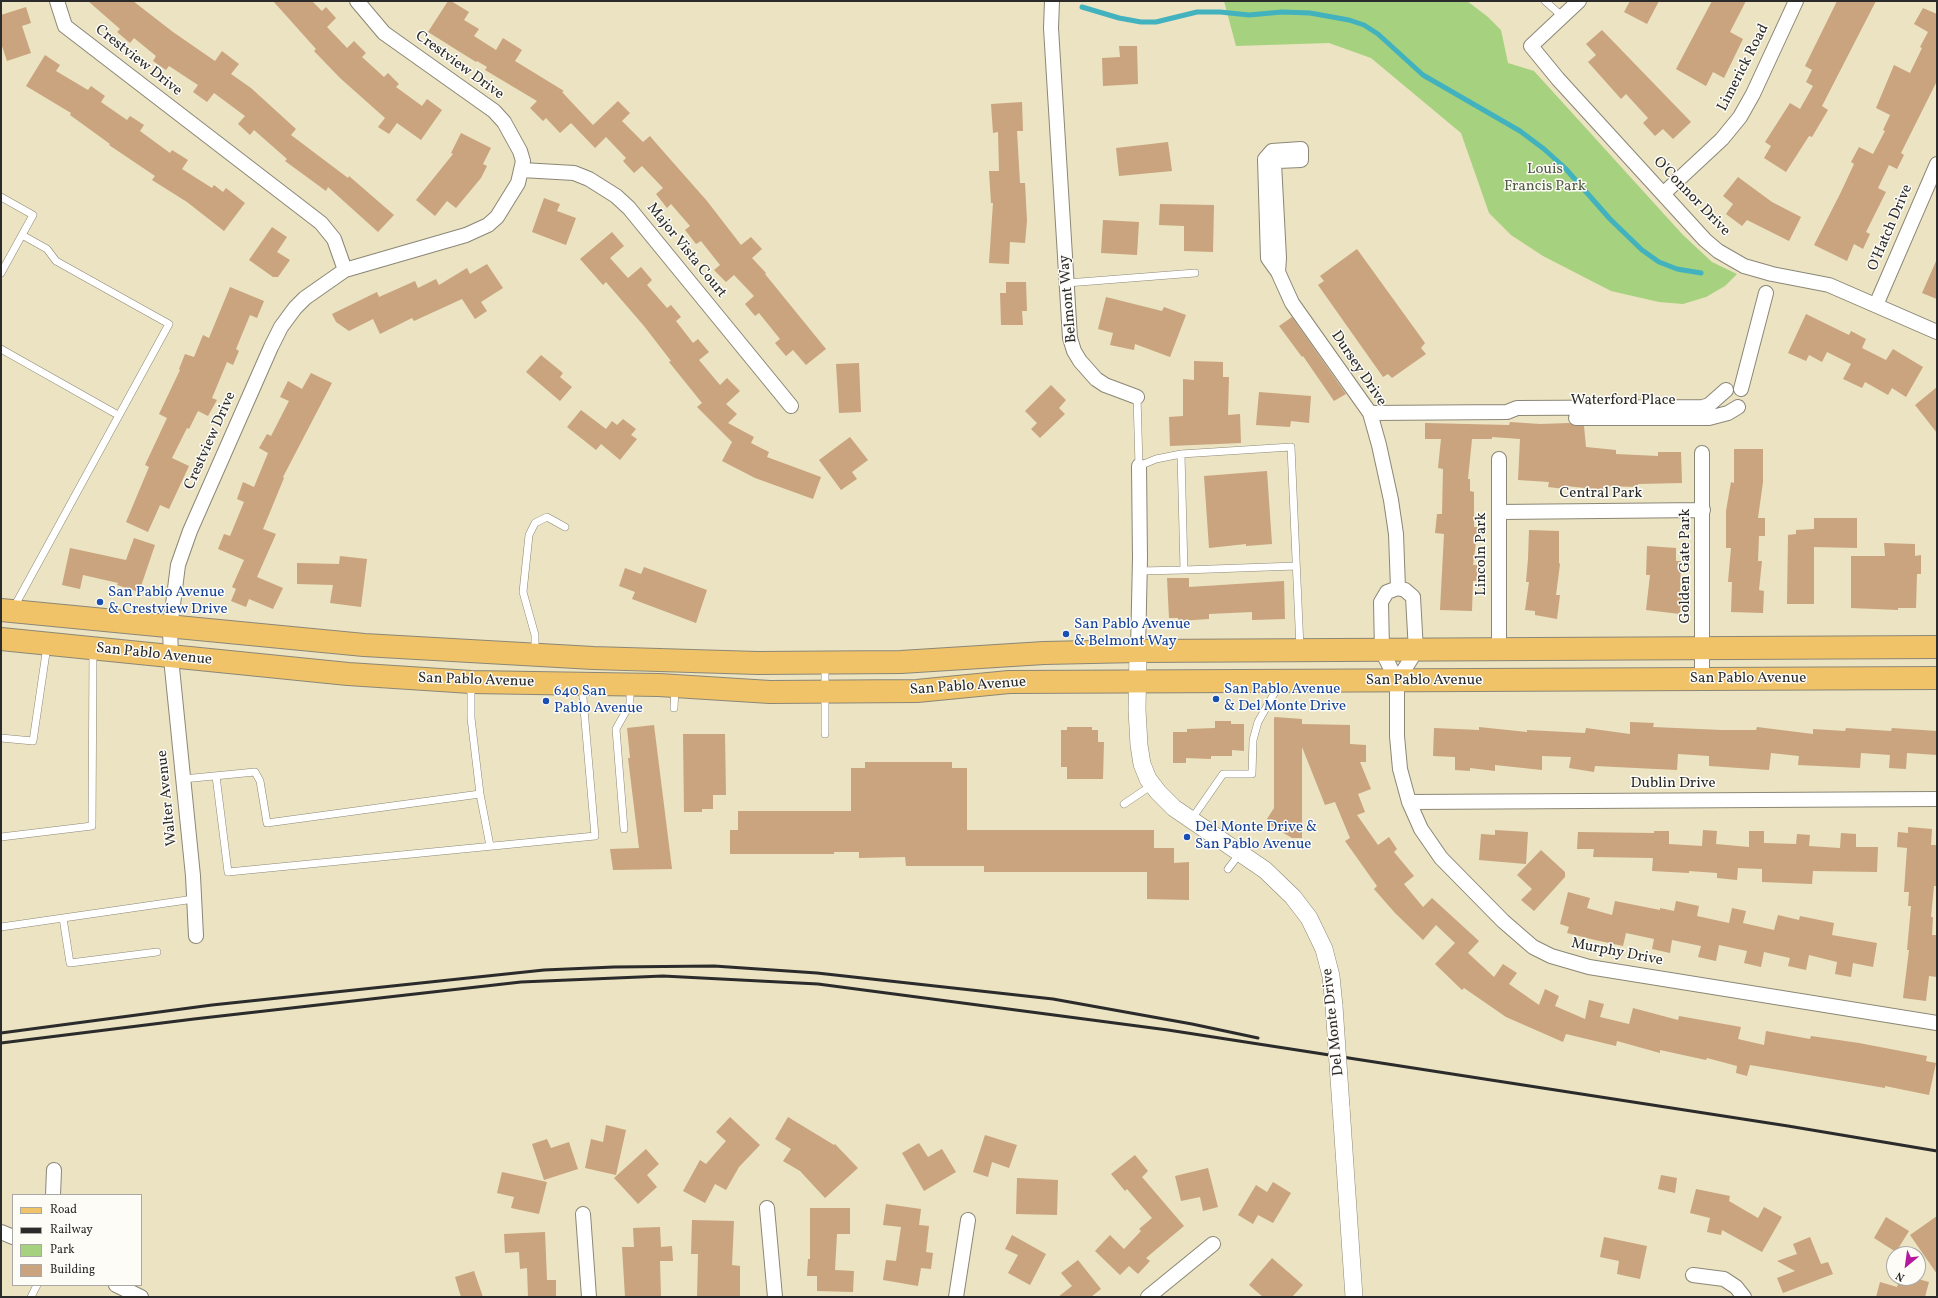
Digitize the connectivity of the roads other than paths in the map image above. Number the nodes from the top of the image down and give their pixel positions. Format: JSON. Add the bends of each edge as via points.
{"nodes":[{"id":1,"x":57,"y":1,"type":"edge"},
{"id":2,"x":357,"y":1,"type":"edge"},
{"id":3,"x":1052,"y":1,"type":"edge"},
{"id":4,"x":1545,"y":1,"type":"edge"},
{"id":5,"x":1578,"y":1,"type":"edge"},
{"id":6,"x":1796,"y":1,"type":"edge"},
{"id":7,"x":1563,"y":17,"type":"junction"},
{"id":8,"x":1937,"y":164,"type":"edge"},
{"id":9,"x":522,"y":170,"type":"junction"},
{"id":10,"x":1663,"y":194,"type":"junction"},
{"id":11,"x":1,"y":196,"type":"edge"},
{"id":12,"x":22,"y":235,"type":"junction"},
{"id":13,"x":346,"y":270,"type":"junction"},
{"id":14,"x":1195,"y":272,"type":"dead end"},
{"id":15,"x":1278,"y":272,"type":"junction"},
{"id":16,"x":1,"y":273,"type":"edge"},
{"id":17,"x":1067,"y":283,"type":"junction"},
{"id":18,"x":1766,"y":293,"type":"dead end"},
{"id":19,"x":1876,"y":305,"type":"junction"},
{"id":20,"x":1937,"y":332,"type":"edge"},
{"id":21,"x":1,"y":349,"type":"edge"},
{"id":22,"x":1742,"y":389,"type":"junction"},
{"id":23,"x":1726,"y":390,"type":"junction"},
{"id":24,"x":1137,"y":397,"type":"joint"},
{"id":25,"x":791,"y":406,"type":"dead end"},
{"id":26,"x":1738,"y":407,"type":"junction"},
{"id":27,"x":1507,"y":412,"type":"junction"},
{"id":28,"x":1370,"y":413,"type":"junction"},
{"id":29,"x":118,"y":415,"type":"junction"},
{"id":30,"x":1702,"y":453,"type":"dead end"},
{"id":31,"x":1181,"y":454,"type":"junction"},
{"id":32,"x":1499,"y":459,"type":"dead end"},
{"id":33,"x":1139,"y":466,"type":"junction"},
{"id":34,"x":1703,"y":510,"type":"junction"},
{"id":35,"x":1499,"y":512,"type":"junction"},
{"id":36,"x":565,"y":527,"type":"dead end"},
{"id":37,"x":1296,"y":566,"type":"junction"},
{"id":38,"x":1184,"y":570,"type":"junction"},
{"id":39,"x":1140,"y":571,"type":"junction"},
{"id":40,"x":1398,"y":588,"type":"junction"},
{"id":41,"x":6,"y":611,"type":"edge"},
{"id":42,"x":170,"y":628,"type":"junction"},
{"id":43,"x":1,"y":639,"type":"edge"},
{"id":44,"x":47,"y":644,"type":"junction"},
{"id":45,"x":1937,"y":647,"type":"edge"},
{"id":46,"x":93,"y":649,"type":"junction"},
{"id":47,"x":1702,"y":649,"type":"junction"},
{"id":48,"x":1301,"y":650,"type":"junction"},
{"id":49,"x":1416,"y":650,"type":"junction"},
{"id":50,"x":1499,"y":650,"type":"junction"},
{"id":51,"x":1138,"y":651,"type":"junction"},
{"id":52,"x":1382,"y":651,"type":"junction"},
{"id":53,"x":535,"y":655,"type":"junction"},
{"id":54,"x":172,"y":658,"type":"junction"},
{"id":55,"x":825,"y":663,"type":"junction"},
{"id":56,"x":1937,"y":678,"type":"edge"},
{"id":57,"x":1702,"y":679,"type":"junction"},
{"id":58,"x":1397,"y":681,"type":"junction"},
{"id":59,"x":471,"y":682,"type":"junction"},
{"id":60,"x":1281,"y":682,"type":"junction"},
{"id":61,"x":1138,"y":683,"type":"junction"},
{"id":62,"x":582,"y":684,"type":"junction"},
{"id":63,"x":630,"y":685,"type":"junction"},
{"id":64,"x":675,"y":686,"type":"junction"},
{"id":65,"x":825,"y":692,"type":"junction"},
{"id":66,"x":674,"y":708,"type":"dead end"},
{"id":67,"x":825,"y":734,"type":"dead end"},
{"id":68,"x":1,"y":738,"type":"edge"},
{"id":69,"x":216,"y":776,"type":"junction"},
{"id":70,"x":183,"y":779,"type":"junction"},
{"id":71,"x":1152,"y":785,"type":"junction"},
{"id":72,"x":480,"y":794,"type":"junction"},
{"id":73,"x":1937,"y":799,"type":"edge"},
{"id":74,"x":1408,"y":802,"type":"junction"},
{"id":75,"x":1124,"y":804,"type":"dead end"},
{"id":76,"x":1191,"y":820,"type":"junction"},
{"id":77,"x":624,"y":829,"type":"dead end"},
{"id":78,"x":1,"y":837,"type":"edge"},
{"id":79,"x":490,"y":846,"type":"junction"},
{"id":80,"x":1240,"y":853,"type":"junction"},
{"id":81,"x":1228,"y":869,"type":"dead end"},
{"id":82,"x":194,"y":899,"type":"junction"},
{"id":83,"x":63,"y":918,"type":"junction"},
{"id":84,"x":1,"y":927,"type":"edge"},
{"id":85,"x":196,"y":936,"type":"dead end"},
{"id":86,"x":157,"y":952,"type":"dead end"},
{"id":87,"x":1937,"y":1023,"type":"edge"},
{"id":88,"x":54,"y":1170,"type":"dead end"},
{"id":89,"x":54,"y":1194,"type":"edge"},
{"id":90,"x":767,"y":1208,"type":"dead end"},
{"id":91,"x":583,"y":1214,"type":"dead end"},
{"id":92,"x":968,"y":1220,"type":"dead end"},
{"id":93,"x":1,"y":1232,"type":"edge"},
{"id":94,"x":12,"y":1237,"type":"edge"},
{"id":95,"x":1213,"y":1244,"type":"dead end"},
{"id":96,"x":1693,"y":1275,"type":"dead end"},
{"id":97,"x":36,"y":1286,"type":"edge"},
{"id":98,"x":118,"y":1286,"type":"edge"},
{"id":99,"x":31,"y":1297,"type":"edge"},
{"id":100,"x":141,"y":1297,"type":"edge"},
{"id":101,"x":589,"y":1297,"type":"edge"},
{"id":102,"x":775,"y":1297,"type":"edge"},
{"id":103,"x":956,"y":1297,"type":"edge"},
{"id":104,"x":1148,"y":1297,"type":"edge"},
{"id":105,"x":1354,"y":1297,"type":"edge"},
{"id":106,"x":1744,"y":1297,"type":"edge"}],
"edges":[{"from":1,"to":13,"type":"street","name":"Crestview Drive","via":[[65,26],[321,223],[334,239]]},
{"from":2,"to":9,"type":"street","name":"Crestview Drive","via":[[384,33],[499,116],[520,151]]},
{"from":3,"to":17,"type":"street","name":"Belmont Way","via":[[1051,28]]},
{"from":4,"to":7,"type":"lane"},
{"from":5,"to":7,"type":"street"},
{"from":6,"to":10,"type":"street","name":"Limerick Road","via":[[1740,117],[1722,139]]},
{"from":7,"to":10,"type":"street","name":"O'Connor Drive","via":[[1532,46]]},
{"from":8,"to":19,"type":"street","name":"O'Hatch Drive"},
{"from":9,"to":13,"type":"street","name":"Crestview Drive","via":[[518,183],[497,217],[488,225],[466,235]]},
{"from":9,"to":25,"type":"street","name":"Major Vista Court","via":[[574,173],[616,196],[629,208]]},
{"from":10,"to":19,"type":"street","name":"O'Connor Drive","via":[[1705,240],[1744,266],[1829,285]]},
{"from":11,"to":12,"type":"lane","via":[[33,215]]},
{"from":12,"to":16,"type":"lane"},
{"from":12,"to":29,"type":"lane","via":[[47,249],[56,261],[169,324]]},
{"from":13,"to":42,"type":"street","name":"Crestview Drive","via":[[315,290],[295,308],[271,347],[182,553],[175,577]]},
{"from":14,"to":17,"type":"lane"},
{"from":15,"to":15,"type":"street","name":"Dursey Drive","via":[[1274,165],[1278,161],[1301,160],[1301,149],[1272,151],[1265,159],[1268,258]]},
{"from":15,"to":28,"type":"street","name":"Dursey Drive","via":[[1292,303]]},
{"from":17,"to":24,"type":"street","name":"Belmont Way","via":[[1070,338],[1080,361],[1105,385]]},
{"from":18,"to":22,"type":"street"},
{"from":19,"to":20,"type":"street","name":"O'Connor Drive"},
{"from":21,"to":29,"type":"lane"},
{"from":22,"to":23,"type":"street","via":[[1733,386]]},
{"from":22,"to":26,"type":"street","via":[[1745,400]]},
{"from":23,"to":26,"type":"street","via":[[1726,403],[1733,408]]},
{"from":23,"to":27,"type":"street","name":"Waterford Place","via":[[1703,407],[1517,408]]},
{"from":24,"to":33,"type":"lane","name":"Belmont Way"},
{"from":26,"to":27,"type":"street","name":"Waterford Place","via":[[1728,413],[1708,418],[1516,418]]},
{"from":27,"to":28,"type":"street","name":"Waterford Place"},
{"from":28,"to":40,"type":"street","name":"Dursey Drive","via":[[1391,500],[1396,534]]},
{"from":29,"to":41,"type":"lane"},
{"from":30,"to":34,"type":"street","name":"Golden Gate Park"},
{"from":31,"to":33,"type":"lane","via":[[1156,459]]},
{"from":31,"to":37,"type":"lane","via":[[1291,447]]},
{"from":31,"to":38,"type":"lane"},
{"from":32,"to":35,"type":"street","name":"Lincoln Park"},
{"from":33,"to":39,"type":"street","name":"Belmont Way"},
{"from":34,"to":35,"type":"street","name":"Central Park"},
{"from":34,"to":47,"type":"street","name":"Golden Gate Park"},
{"from":35,"to":50,"type":"street","name":"Lincoln Park"},
{"from":36,"to":53,"type":"lane","via":[[547,517],[535,523],[529,535],[523,592],[535,636]]},
{"from":37,"to":38,"type":"lane"},
{"from":37,"to":48,"type":"lane"},
{"from":38,"to":39,"type":"lane"},
{"from":39,"to":51,"type":"street","name":"Belmont Way"},
{"from":40,"to":49,"type":"street","via":[[1413,597]]},
{"from":40,"to":52,"type":"street","via":[[1387,592],[1381,602]]},
{"from":41,"to":42,"type":"main road","name":"San Pablo Avenue"},
{"from":42,"to":53,"type":"main road","name":"San Pablo Avenue","via":[[364,645]]},
{"from":42,"to":54,"type":"street","name":"Crestview Drive"},
{"from":43,"to":44,"type":"main road","name":"San Pablo Avenue"},
{"from":44,"to":46,"type":"main road","name":"San Pablo Avenue"},
{"from":44,"to":68,"type":"lane","via":[[33,740]]},
{"from":45,"to":47,"type":"main road","name":"San Pablo Avenue"},
{"from":46,"to":54,"type":"main road","name":"San Pablo Avenue"},
{"from":46,"to":78,"type":"lane","via":[[92,826]]},
{"from":47,"to":50,"type":"main road","name":"San Pablo Avenue"},
{"from":47,"to":57,"type":"street","name":"Golden Gate Park"},
{"from":48,"to":51,"type":"main road","name":"San Pablo Avenue"},
{"from":48,"to":52,"type":"main road","name":"San Pablo Avenue"},
{"from":49,"to":50,"type":"main road","name":"San Pablo Avenue"},
{"from":49,"to":52,"type":"main road","name":"San Pablo Avenue"},
{"from":49,"to":58,"type":"street"},
{"from":51,"to":55,"type":"main road","name":"San Pablo Avenue","via":[[1030,654],[907,662]]},
{"from":51,"to":61,"type":"street","name":"Belmont Way"},
{"from":52,"to":58,"type":"street"},
{"from":53,"to":55,"type":"main road","name":"San Pablo Avenue","via":[[660,661]]},
{"from":54,"to":59,"type":"main road","name":"San Pablo Avenue"},
{"from":54,"to":70,"type":"street","name":"Walter Avenue"},
{"from":55,"to":65,"type":"lane"},
{"from":56,"to":57,"type":"main road","name":"San Pablo Avenue"},
{"from":57,"to":58,"type":"main road","name":"San Pablo Avenue"},
{"from":58,"to":60,"type":"main road","name":"San Pablo Avenue"},
{"from":58,"to":74,"type":"street","name":"Murphy Drive","via":[[1400,769]]},
{"from":59,"to":62,"type":"main road","name":"San Pablo Avenue"},
{"from":59,"to":72,"type":"lane","via":[[471,718]]},
{"from":60,"to":61,"type":"main road","name":"San Pablo Avenue"},
{"from":60,"to":76,"type":"lane","via":[[1258,722],[1253,740],[1252,774],[1223,774]]},
{"from":61,"to":65,"type":"main road","name":"San Pablo Avenue","via":[[1010,682],[917,691]]},
{"from":61,"to":71,"type":"street","name":"Del Monte Drive","via":[[1137,718],[1140,750],[1145,772]]},
{"from":62,"to":63,"type":"main road","name":"San Pablo Avenue"},
{"from":62,"to":79,"type":"lane","via":[[595,836]]},
{"from":63,"to":64,"type":"main road","name":"San Pablo Avenue"},
{"from":63,"to":77,"type":"lane","via":[[630,704],[616,729]]},
{"from":64,"to":65,"type":"main road","name":"San Pablo Avenue","via":[[747,692]]},
{"from":64,"to":66,"type":"lane"},
{"from":65,"to":67,"type":"lane"},
{"from":69,"to":70,"type":"lane"},
{"from":69,"to":72,"type":"lane","via":[[255,772],[260,781],[266,823]]},
{"from":69,"to":79,"type":"lane","via":[[228,872]]},
{"from":70,"to":82,"type":"street","name":"Walter Avenue"},
{"from":71,"to":75,"type":"lane"},
{"from":71,"to":76,"type":"street","name":"Del Monte Drive","via":[[1169,803]]},
{"from":72,"to":79,"type":"lane"},
{"from":73,"to":74,"type":"street","name":"Dublin Drive"},
{"from":74,"to":87,"type":"street","name":"Murphy Drive","via":[[1421,829],[1450,867],[1518,935],[1533,947],[1551,956],[1589,968]]},
{"from":76,"to":80,"type":"street","name":"Del Monte Drive"},
{"from":80,"to":81,"type":"lane"},
{"from":80,"to":105,"type":"street","name":"Del Monte Drive","bridge":true,"via":[[1282,885],[1299,904],[1309,918],[1328,962],[1334,1006]]},
{"from":82,"to":83,"type":"lane"},
{"from":82,"to":85,"type":"street","name":"Walter Avenue"},
{"from":83,"to":84,"type":"lane"},
{"from":83,"to":86,"type":"lane","via":[[70,963]]},
{"from":88,"to":89,"type":"street"},
{"from":90,"to":102,"type":"street"},
{"from":91,"to":101,"type":"street"},
{"from":92,"to":103,"type":"street"},
{"from":93,"to":94,"type":"street"},
{"from":95,"to":104,"type":"street"},
{"from":96,"to":106,"type":"street","via":[[1724,1279],[1736,1287]]},
{"from":97,"to":99,"type":"lane"},
{"from":98,"to":100,"type":"street"}]}
